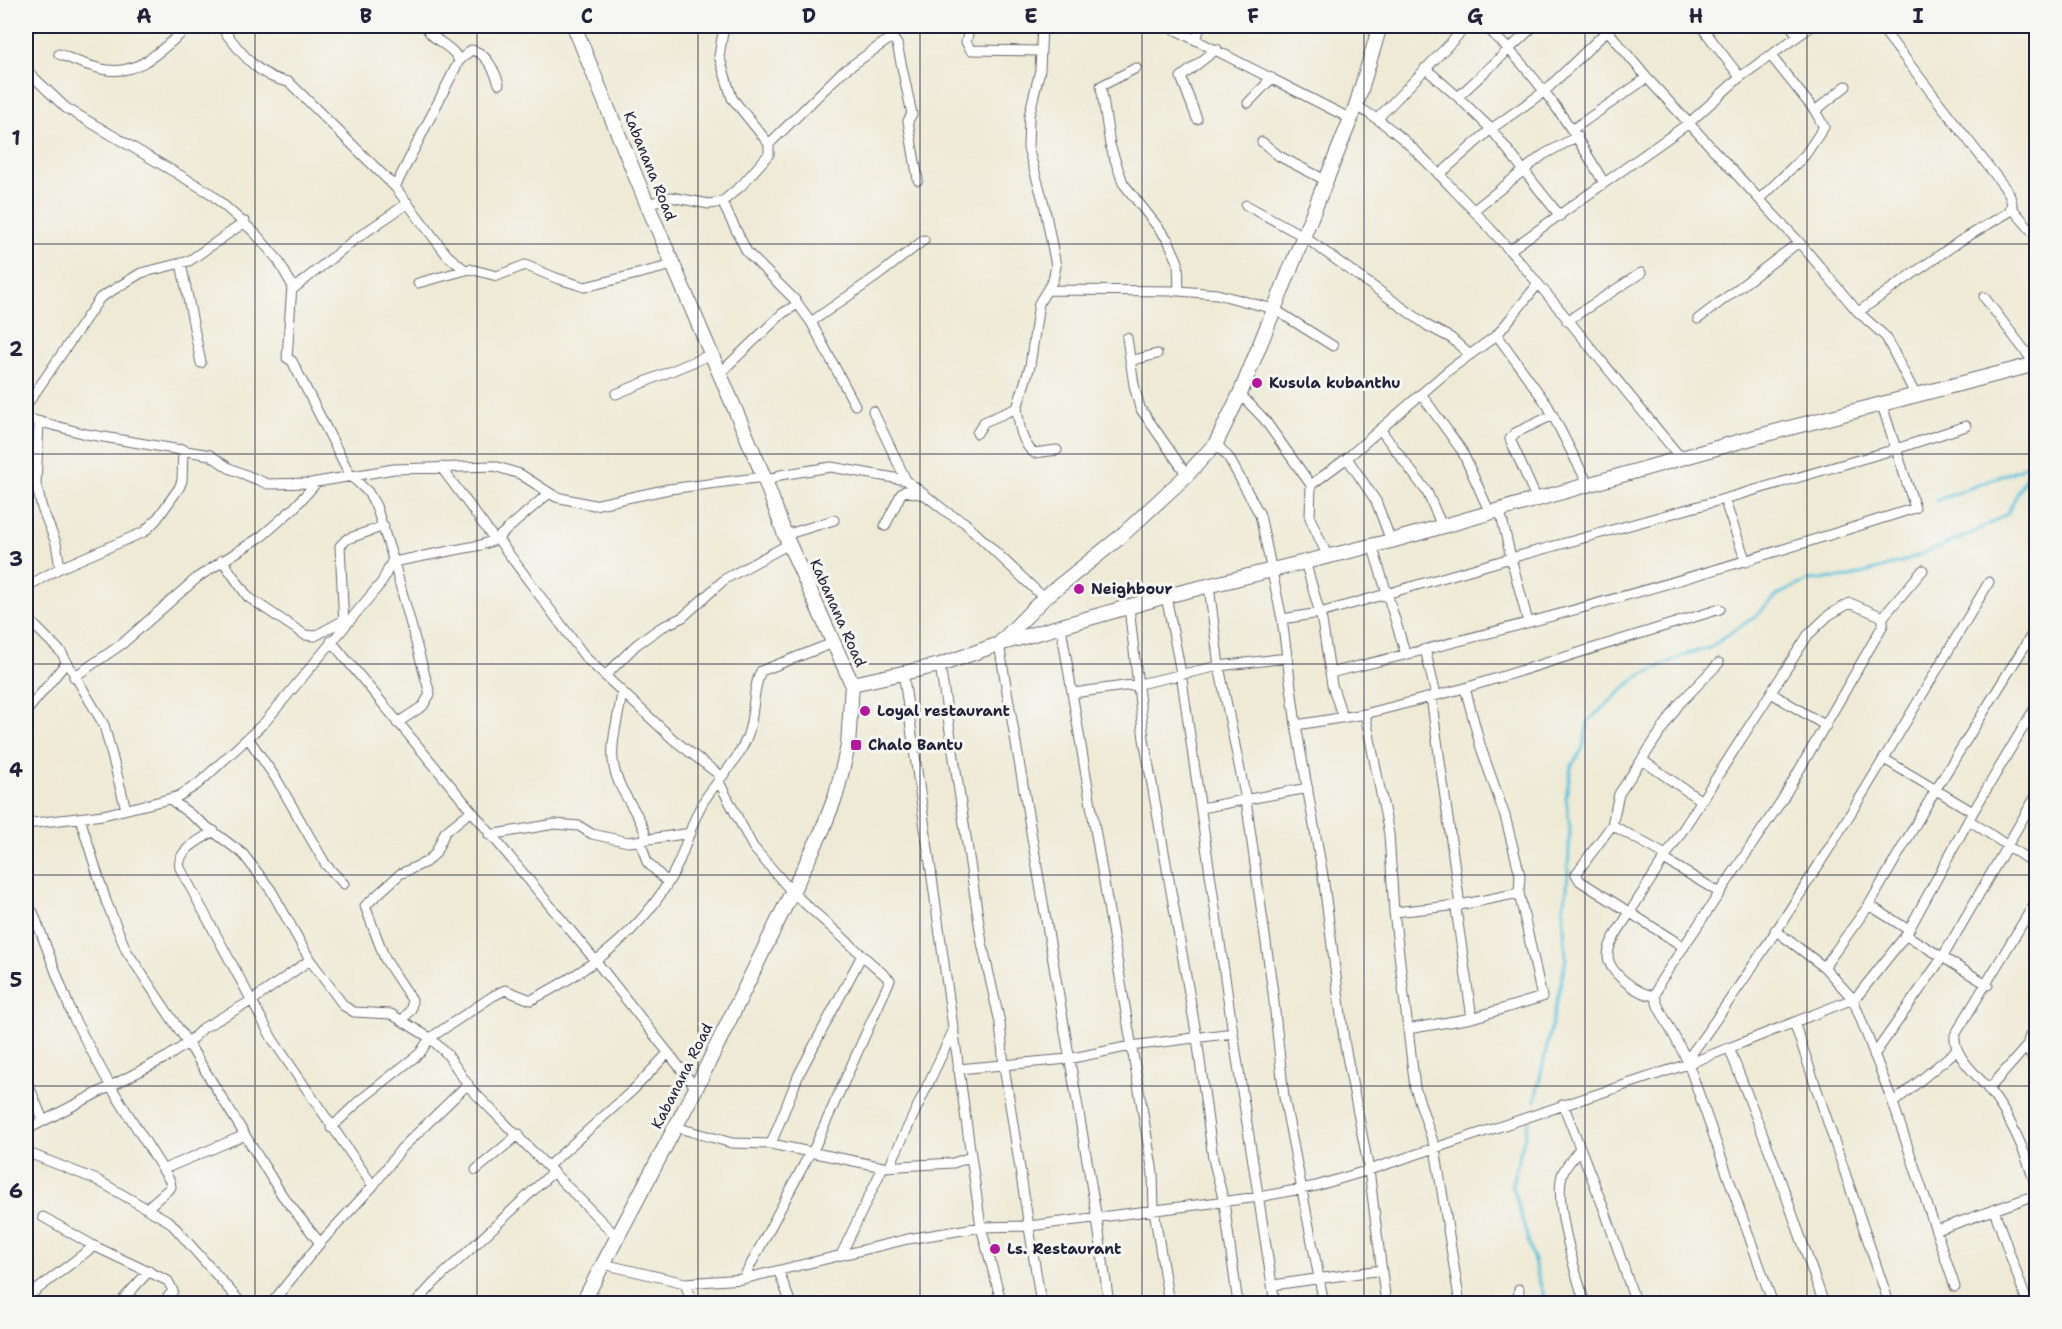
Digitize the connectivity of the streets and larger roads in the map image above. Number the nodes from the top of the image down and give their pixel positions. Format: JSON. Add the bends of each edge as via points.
{"nodes":[{"id":1,"x":191,"y":26,"type":"edge"},
{"id":2,"x":220,"y":26,"type":"edge"},
{"id":3,"x":426,"y":26,"type":"edge"},
{"id":4,"x":574,"y":26,"type":"edge"},
{"id":5,"x":724,"y":26,"type":"edge"},
{"id":6,"x":893,"y":26,"type":"edge"},
{"id":7,"x":970,"y":26,"type":"edge"},
{"id":8,"x":1042,"y":26,"type":"edge"},
{"id":9,"x":1168,"y":26,"type":"edge"},
{"id":10,"x":1201,"y":26,"type":"edge"},
{"id":11,"x":1380,"y":26,"type":"edge"},
{"id":12,"x":1467,"y":26,"type":"edge"},
{"id":13,"x":1485,"y":26,"type":"edge"},
{"id":14,"x":1534,"y":26,"type":"edge"},
{"id":15,"x":1701,"y":26,"type":"edge"},
{"id":16,"x":1791,"y":26,"type":"edge"},
{"id":17,"x":1812,"y":26,"type":"edge"},
{"id":18,"x":1880,"y":26,"type":"edge"},
{"id":19,"x":1608,"y":27,"type":"edge"},
{"id":20,"x":1798,"y":36,"type":"junction"},
{"id":21,"x":892,"y":37,"type":"junction"},
{"id":22,"x":1196,"y":38,"type":"junction"},
{"id":23,"x":1509,"y":48,"type":"junction"},
{"id":24,"x":1217,"y":49,"type":"junction"},
{"id":25,"x":1040,"y":51,"type":"junction"},
{"id":26,"x":59,"y":54,"type":"dead end"},
{"id":27,"x":1771,"y":56,"type":"junction"},
{"id":28,"x":459,"y":61,"type":"junction"},
{"id":29,"x":1136,"y":68,"type":"dead end"},
{"id":30,"x":1425,"y":68,"type":"junction"},
{"id":31,"x":26,"y":70,"type":"edge"},
{"id":32,"x":1740,"y":77,"type":"junction"},
{"id":33,"x":1272,"y":78,"type":"junction"},
{"id":34,"x":1647,"y":78,"type":"junction"},
{"id":35,"x":499,"y":84,"type":"dead end"},
{"id":36,"x":1846,"y":86,"type":"dead end"},
{"id":37,"x":1545,"y":91,"type":"junction"},
{"id":38,"x":1458,"y":97,"type":"junction"},
{"id":39,"x":1248,"y":103,"type":"dead end"},
{"id":40,"x":1356,"y":106,"type":"junction"},
{"id":41,"x":1815,"y":111,"type":"junction"},
{"id":42,"x":1378,"y":118,"type":"junction"},
{"id":43,"x":1197,"y":119,"type":"dead end"},
{"id":44,"x":1351,"y":119,"type":"junction"},
{"id":45,"x":1689,"y":123,"type":"junction"},
{"id":46,"x":1491,"y":129,"type":"junction"},
{"id":47,"x":1575,"y":132,"type":"junction"},
{"id":48,"x":1262,"y":142,"type":"dead end"},
{"id":49,"x":769,"y":144,"type":"junction"},
{"id":50,"x":1524,"y":169,"type":"junction"},
{"id":51,"x":1439,"y":175,"type":"junction"},
{"id":52,"x":918,"y":180,"type":"dead end"},
{"id":53,"x":1325,"y":180,"type":"junction"},
{"id":54,"x":1604,"y":183,"type":"junction"},
{"id":55,"x":395,"y":187,"type":"junction"},
{"id":56,"x":1760,"y":199,"type":"junction"},
{"id":57,"x":722,"y":202,"type":"junction"},
{"id":58,"x":408,"y":203,"type":"junction"},
{"id":59,"x":647,"y":204,"type":"junction"},
{"id":60,"x":1246,"y":205,"type":"dead end"},
{"id":61,"x":2012,"y":208,"type":"junction"},
{"id":62,"x":1474,"y":210,"type":"junction"},
{"id":63,"x":1560,"y":216,"type":"junction"},
{"id":64,"x":245,"y":222,"type":"junction"},
{"id":65,"x":1303,"y":236,"type":"junction"},
{"id":66,"x":2037,"y":236,"type":"edge"},
{"id":67,"x":924,"y":240,"type":"dead end"},
{"id":68,"x":1799,"y":242,"type":"junction"},
{"id":69,"x":1510,"y":250,"type":"junction"},
{"id":70,"x":181,"y":262,"type":"junction"},
{"id":71,"x":673,"y":265,"type":"junction"},
{"id":72,"x":465,"y":270,"type":"junction"},
{"id":73,"x":1641,"y":273,"type":"dead end"},
{"id":74,"x":418,"y":283,"type":"dead end"},
{"id":75,"x":1538,"y":284,"type":"junction"},
{"id":76,"x":292,"y":290,"type":"junction"},
{"id":77,"x":1047,"y":290,"type":"junction"},
{"id":78,"x":1179,"y":291,"type":"junction"},
{"id":79,"x":1984,"y":297,"type":"dead end"},
{"id":80,"x":798,"y":304,"type":"junction"},
{"id":81,"x":1274,"y":309,"type":"junction"},
{"id":82,"x":1858,"y":312,"type":"junction"},
{"id":83,"x":1698,"y":319,"type":"dead end"},
{"id":84,"x":1567,"y":321,"type":"junction"},
{"id":85,"x":811,"y":322,"type":"junction"},
{"id":86,"x":1497,"y":335,"type":"junction"},
{"id":87,"x":1127,"y":338,"type":"dead end"},
{"id":88,"x":1333,"y":345,"type":"dead end"},
{"id":89,"x":712,"y":354,"type":"junction"},
{"id":90,"x":1157,"y":354,"type":"dead end"},
{"id":91,"x":1470,"y":355,"type":"junction"},
{"id":92,"x":1130,"y":361,"type":"junction"},
{"id":93,"x":201,"y":363,"type":"dead end"},
{"id":94,"x":2036,"y":364,"type":"edge"},
{"id":95,"x":720,"y":373,"type":"junction"},
{"id":96,"x":616,"y":394,"type":"dead end"},
{"id":97,"x":1240,"y":394,"type":"junction"},
{"id":98,"x":1421,"y":394,"type":"junction"},
{"id":99,"x":1916,"y":396,"type":"junction"},
{"id":100,"x":855,"y":405,"type":"dead end"},
{"id":101,"x":1882,"y":405,"type":"junction"},
{"id":102,"x":26,"y":406,"type":"edge"},
{"id":103,"x":1017,"y":408,"type":"junction"},
{"id":104,"x":873,"y":411,"type":"dead end"},
{"id":105,"x":1553,"y":415,"type":"junction"},
{"id":106,"x":26,"y":418,"type":"edge"},
{"id":107,"x":39,"y":423,"type":"junction"},
{"id":108,"x":1966,"y":426,"type":"dead end"},
{"id":109,"x":1380,"y":429,"type":"junction"},
{"id":110,"x":977,"y":433,"type":"dead end"},
{"id":111,"x":1216,"y":443,"type":"junction"},
{"id":112,"x":183,"y":449,"type":"junction"},
{"id":113,"x":1057,"y":450,"type":"dead end"},
{"id":114,"x":1896,"y":450,"type":"junction"},
{"id":115,"x":1347,"y":458,"type":"junction"},
{"id":116,"x":1681,"y":458,"type":"junction"},
{"id":117,"x":441,"y":466,"type":"junction"},
{"id":118,"x":350,"y":475,"type":"junction"},
{"id":119,"x":1187,"y":475,"type":"junction"},
{"id":120,"x":765,"y":480,"type":"junction"},
{"id":121,"x":906,"y":480,"type":"junction"},
{"id":122,"x":317,"y":482,"type":"junction"},
{"id":123,"x":1588,"y":484,"type":"junction"},
{"id":124,"x":1311,"y":485,"type":"junction"},
{"id":125,"x":549,"y":493,"type":"junction"},
{"id":126,"x":924,"y":495,"type":"junction"},
{"id":127,"x":1724,"y":499,"type":"junction"},
{"id":128,"x":1537,"y":500,"type":"junction"},
{"id":129,"x":1495,"y":511,"type":"junction"},
{"id":130,"x":834,"y":520,"type":"dead end"},
{"id":131,"x":384,"y":526,"type":"junction"},
{"id":132,"x":885,"y":526,"type":"dead end"},
{"id":133,"x":1442,"y":526,"type":"junction"},
{"id":134,"x":496,"y":539,"type":"junction"},
{"id":135,"x":787,"y":539,"type":"junction"},
{"id":136,"x":1391,"y":541,"type":"junction"},
{"id":137,"x":1372,"y":545,"type":"junction"},
{"id":138,"x":1327,"y":555,"type":"junction"},
{"id":139,"x":1511,"y":558,"type":"junction"},
{"id":140,"x":222,"y":560,"type":"junction"},
{"id":141,"x":393,"y":561,"type":"junction"},
{"id":142,"x":1305,"y":561,"type":"junction"},
{"id":143,"x":1746,"y":562,"type":"junction"},
{"id":144,"x":60,"y":568,"type":"junction"},
{"id":145,"x":1272,"y":570,"type":"junction"},
{"id":146,"x":1923,"y":570,"type":"dead end"},
{"id":147,"x":1989,"y":582,"type":"dead end"},
{"id":148,"x":1209,"y":586,"type":"junction"},
{"id":149,"x":26,"y":587,"type":"edge"},
{"id":150,"x":1388,"y":593,"type":"junction"},
{"id":151,"x":1166,"y":596,"type":"junction"},
{"id":152,"x":1044,"y":598,"type":"junction"},
{"id":153,"x":1129,"y":607,"type":"junction"},
{"id":154,"x":1720,"y":609,"type":"dead end"},
{"id":155,"x":1320,"y":613,"type":"junction"},
{"id":156,"x":1883,"y":617,"type":"junction"},
{"id":157,"x":26,"y":619,"type":"edge"},
{"id":158,"x":1282,"y":619,"type":"junction"},
{"id":159,"x":344,"y":622,"type":"junction"},
{"id":160,"x":1528,"y":622,"type":"junction"},
{"id":161,"x":1061,"y":627,"type":"junction"},
{"id":162,"x":2034,"y":631,"type":"dead end"},
{"id":163,"x":331,"y":641,"type":"junction"},
{"id":164,"x":834,"y":643,"type":"junction"},
{"id":165,"x":999,"y":644,"type":"junction"},
{"id":166,"x":1425,"y":649,"type":"junction"},
{"id":167,"x":1406,"y":655,"type":"junction"},
{"id":168,"x":1287,"y":658,"type":"junction"},
{"id":169,"x":66,"y":663,"type":"junction"},
{"id":170,"x":1719,"y":663,"type":"dead end"},
{"id":171,"x":940,"y":665,"type":"junction"},
{"id":172,"x":1219,"y":666,"type":"junction"},
{"id":173,"x":903,"y":671,"type":"junction"},
{"id":174,"x":1181,"y":673,"type":"junction"},
{"id":175,"x":1330,"y":673,"type":"junction"},
{"id":176,"x":605,"y":676,"type":"junction"},
{"id":177,"x":74,"y":677,"type":"junction"},
{"id":178,"x":852,"y":684,"type":"junction"},
{"id":179,"x":1139,"y":684,"type":"junction"},
{"id":180,"x":1465,"y":688,"type":"junction"},
{"id":181,"x":622,"y":693,"type":"junction"},
{"id":182,"x":1073,"y":693,"type":"junction"},
{"id":183,"x":1771,"y":693,"type":"junction"},
{"id":184,"x":1433,"y":696,"type":"junction"},
{"id":185,"x":2036,"y":706,"type":"edge"},
{"id":186,"x":26,"y":712,"type":"edge"},
{"id":187,"x":1365,"y":714,"type":"junction"},
{"id":188,"x":1343,"y":718,"type":"junction"},
{"id":189,"x":397,"y":723,"type":"junction"},
{"id":190,"x":1296,"y":725,"type":"junction"},
{"id":191,"x":1826,"y":726,"type":"junction"},
{"id":192,"x":248,"y":738,"type":"junction"},
{"id":193,"x":1884,"y":759,"type":"junction"},
{"id":194,"x":1642,"y":760,"type":"junction"},
{"id":195,"x":721,"y":780,"type":"junction"},
{"id":196,"x":1308,"y":788,"type":"junction"},
{"id":197,"x":1936,"y":789,"type":"junction"},
{"id":198,"x":2037,"y":796,"type":"edge"},
{"id":199,"x":170,"y":799,"type":"junction"},
{"id":200,"x":1246,"y":800,"type":"junction"},
{"id":201,"x":1700,"y":800,"type":"junction"},
{"id":202,"x":1201,"y":808,"type":"junction"},
{"id":203,"x":126,"y":809,"type":"junction"},
{"id":204,"x":470,"y":812,"type":"junction"},
{"id":205,"x":1971,"y":816,"type":"junction"},
{"id":206,"x":80,"y":818,"type":"junction"},
{"id":207,"x":26,"y":824,"type":"edge"},
{"id":208,"x":1612,"y":825,"type":"junction"},
{"id":209,"x":214,"y":831,"type":"junction"},
{"id":210,"x":692,"y":833,"type":"junction"},
{"id":211,"x":489,"y":836,"type":"junction"},
{"id":212,"x":643,"y":840,"type":"junction"},
{"id":213,"x":2007,"y":846,"type":"junction"},
{"id":214,"x":1665,"y":857,"type":"junction"},
{"id":215,"x":2037,"y":865,"type":"edge"},
{"id":216,"x":668,"y":883,"type":"junction"},
{"id":217,"x":344,"y":884,"type":"dead end"},
{"id":218,"x":792,"y":892,"type":"junction"},
{"id":219,"x":1519,"y":893,"type":"junction"},
{"id":220,"x":1720,"y":893,"type":"junction"},
{"id":221,"x":2037,"y":901,"type":"edge"},
{"id":222,"x":1460,"y":905,"type":"junction"},
{"id":223,"x":1869,"y":905,"type":"junction"},
{"id":224,"x":33,"y":912,"type":"dead end"},
{"id":225,"x":1394,"y":912,"type":"junction"},
{"id":226,"x":1630,"y":912,"type":"junction"},
{"id":227,"x":1775,"y":930,"type":"junction"},
{"id":228,"x":1908,"y":933,"type":"junction"},
{"id":229,"x":1684,"y":947,"type":"junction"},
{"id":230,"x":862,"y":955,"type":"junction"},
{"id":231,"x":1942,"y":958,"type":"junction"},
{"id":232,"x":310,"y":960,"type":"junction"},
{"id":233,"x":595,"y":960,"type":"junction"},
{"id":234,"x":1824,"y":967,"type":"junction"},
{"id":235,"x":1988,"y":985,"type":"junction"},
{"id":236,"x":1655,"y":996,"type":"junction"},
{"id":237,"x":1853,"y":999,"type":"junction"},
{"id":238,"x":253,"y":1000,"type":"junction"},
{"id":239,"x":1472,"y":1018,"type":"junction"},
{"id":240,"x":403,"y":1020,"type":"junction"},
{"id":241,"x":1794,"y":1022,"type":"junction"},
{"id":242,"x":2037,"y":1028,"type":"edge"},
{"id":243,"x":954,"y":1029,"type":"junction"},
{"id":244,"x":1408,"y":1029,"type":"junction"},
{"id":245,"x":1233,"y":1033,"type":"junction"},
{"id":246,"x":430,"y":1038,"type":"junction"},
{"id":247,"x":1197,"y":1038,"type":"junction"},
{"id":248,"x":188,"y":1042,"type":"junction"},
{"id":249,"x":1131,"y":1046,"type":"junction"},
{"id":250,"x":2027,"y":1046,"type":"junction"},
{"id":251,"x":1729,"y":1048,"type":"junction"},
{"id":252,"x":1957,"y":1050,"type":"junction"},
{"id":253,"x":668,"y":1053,"type":"junction"},
{"id":254,"x":1874,"y":1055,"type":"junction"},
{"id":255,"x":1068,"y":1059,"type":"junction"},
{"id":256,"x":1687,"y":1062,"type":"junction"},
{"id":257,"x":2037,"y":1065,"type":"edge"},
{"id":258,"x":1004,"y":1066,"type":"junction"},
{"id":259,"x":958,"y":1069,"type":"junction"},
{"id":260,"x":26,"y":1079,"type":"edge"},
{"id":261,"x":468,"y":1084,"type":"junction"},
{"id":262,"x":111,"y":1087,"type":"junction"},
{"id":263,"x":696,"y":1088,"type":"junction"},
{"id":264,"x":1989,"y":1089,"type":"junction"},
{"id":265,"x":1893,"y":1103,"type":"junction"},
{"id":266,"x":1563,"y":1104,"type":"junction"},
{"id":267,"x":43,"y":1120,"type":"junction"},
{"id":268,"x":675,"y":1127,"type":"junction"},
{"id":269,"x":331,"y":1128,"type":"junction"},
{"id":270,"x":26,"y":1130,"type":"edge"},
{"id":271,"x":519,"y":1134,"type":"junction"},
{"id":272,"x":245,"y":1135,"type":"junction"},
{"id":273,"x":771,"y":1144,"type":"junction"},
{"id":274,"x":1435,"y":1148,"type":"junction"},
{"id":275,"x":1580,"y":1148,"type":"junction"},
{"id":276,"x":26,"y":1152,"type":"edge"},
{"id":277,"x":811,"y":1153,"type":"junction"},
{"id":278,"x":971,"y":1157,"type":"junction"},
{"id":279,"x":886,"y":1167,"type":"junction"},
{"id":280,"x":164,"y":1169,"type":"junction"},
{"id":281,"x":551,"y":1169,"type":"junction"},
{"id":282,"x":476,"y":1170,"type":"dead end"},
{"id":283,"x":1369,"y":1170,"type":"junction"},
{"id":284,"x":373,"y":1186,"type":"junction"},
{"id":285,"x":2037,"y":1187,"type":"edge"},
{"id":286,"x":1302,"y":1188,"type":"junction"},
{"id":287,"x":2037,"y":1196,"type":"edge"},
{"id":288,"x":1259,"y":1197,"type":"junction"},
{"id":289,"x":1224,"y":1202,"type":"junction"},
{"id":290,"x":147,"y":1209,"type":"junction"},
{"id":291,"x":1154,"y":1210,"type":"junction"},
{"id":292,"x":1994,"y":1210,"type":"junction"},
{"id":293,"x":43,"y":1217,"type":"dead end"},
{"id":294,"x":1097,"y":1219,"type":"junction"},
{"id":295,"x":1029,"y":1226,"type":"junction"},
{"id":296,"x":981,"y":1227,"type":"junction"},
{"id":297,"x":1937,"y":1230,"type":"junction"},
{"id":298,"x":617,"y":1237,"type":"junction"},
{"id":299,"x":320,"y":1243,"type":"junction"},
{"id":300,"x":94,"y":1246,"type":"junction"},
{"id":301,"x":841,"y":1255,"type":"junction"},
{"id":302,"x":603,"y":1264,"type":"junction"},
{"id":303,"x":1381,"y":1270,"type":"junction"},
{"id":304,"x":149,"y":1271,"type":"junction"},
{"id":305,"x":779,"y":1272,"type":"junction"},
{"id":306,"x":743,"y":1279,"type":"junction"},
{"id":307,"x":1321,"y":1279,"type":"junction"},
{"id":308,"x":685,"y":1283,"type":"junction"},
{"id":309,"x":1273,"y":1285,"type":"junction"},
{"id":310,"x":1955,"y":1287,"type":"dead end"},
{"id":311,"x":1519,"y":1289,"type":"dead end"},
{"id":312,"x":1887,"y":1297,"type":"dead end"},
{"id":313,"x":26,"y":1298,"type":"edge"},
{"id":314,"x":2029,"y":1302,"type":"edge"},
{"id":315,"x":119,"y":1304,"type":"edge"},
{"id":316,"x":162,"y":1304,"type":"edge"},
{"id":317,"x":242,"y":1304,"type":"edge"},
{"id":318,"x":271,"y":1304,"type":"edge"},
{"id":319,"x":416,"y":1304,"type":"edge"},
{"id":320,"x":582,"y":1304,"type":"edge"},
{"id":321,"x":692,"y":1304,"type":"edge"},
{"id":322,"x":791,"y":1304,"type":"edge"},
{"id":323,"x":1002,"y":1304,"type":"edge"},
{"id":324,"x":1041,"y":1304,"type":"edge"},
{"id":325,"x":1109,"y":1304,"type":"edge"},
{"id":326,"x":1169,"y":1304,"type":"edge"},
{"id":327,"x":1238,"y":1304,"type":"edge"},
{"id":328,"x":1275,"y":1304,"type":"edge"},
{"id":329,"x":1324,"y":1304,"type":"edge"},
{"id":330,"x":1386,"y":1304,"type":"edge"},
{"id":331,"x":1460,"y":1304,"type":"edge"},
{"id":332,"x":1518,"y":1304,"type":"edge"},
{"id":333,"x":1585,"y":1304,"type":"edge"},
{"id":334,"x":1636,"y":1304,"type":"edge"},
{"id":335,"x":1773,"y":1304,"type":"edge"},
{"id":336,"x":1824,"y":1304,"type":"edge"}],
"edges":[{"from":1,"to":26,"type":"street","via":[[150,59],[130,69],[106,70]]},
{"from":2,"to":55,"type":"street","via":[[249,63],[268,77],[289,82]]},
{"from":3,"to":28,"type":"street"},
{"from":4,"to":59,"type":"street","name":"Kabanana Road"},
{"from":5,"to":49,"type":"street","via":[[719,56],[732,98]]},
{"from":6,"to":21,"type":"street"},
{"from":7,"to":25,"type":"street","via":[[966,42],[971,50]]},
{"from":8,"to":25,"type":"street"},
{"from":9,"to":22,"type":"street"},
{"from":10,"to":22,"type":"street"},
{"from":11,"to":40,"type":"street"},
{"from":12,"to":30,"type":"street"},
{"from":13,"to":23,"type":"street"},
{"from":14,"to":23,"type":"street"},
{"from":15,"to":32,"type":"street"},
{"from":16,"to":20,"type":"street"},
{"from":17,"to":20,"type":"street"},
{"from":18,"to":61,"type":"street","via":[[2010,193]]},
{"from":19,"to":34,"type":"street"},
{"from":19,"to":37,"type":"street"},
{"from":20,"to":27,"type":"street"},
{"from":21,"to":49,"type":"street","via":[[841,73]]},
{"from":21,"to":52,"type":"street","via":[[897,44],[912,114],[908,121]]},
{"from":22,"to":24,"type":"street"},
{"from":23,"to":37,"type":"street"},
{"from":23,"to":38,"type":"street"},
{"from":24,"to":33,"type":"street"},
{"from":24,"to":43,"type":"street","via":[[1181,77]]},
{"from":25,"to":77,"type":"street","via":[[1028,148],[1055,256],[1055,273]]},
{"from":27,"to":32,"type":"street"},
{"from":27,"to":41,"type":"street"},
{"from":28,"to":35,"type":"street","via":[[471,50],[477,51],[493,68]]},
{"from":28,"to":55,"type":"street"},
{"from":29,"to":78,"type":"street","via":[[1101,86],[1106,126],[1123,183],[1168,240],[1178,262]]},
{"from":30,"to":38,"type":"street"},
{"from":30,"to":42,"type":"street"},
{"from":31,"to":64,"type":"street","via":[[66,108],[198,186]]},
{"from":32,"to":45,"type":"street"},
{"from":33,"to":39,"type":"street"},
{"from":33,"to":44,"type":"street"},
{"from":34,"to":45,"type":"street"},
{"from":34,"to":47,"type":"street"},
{"from":36,"to":41,"type":"street"},
{"from":37,"to":46,"type":"street"},
{"from":37,"to":47,"type":"street"},
{"from":38,"to":46,"type":"street"},
{"from":40,"to":42,"type":"street"},
{"from":40,"to":44,"type":"street"},
{"from":41,"to":56,"type":"street","via":[[1824,123],[1822,130],[1805,155]]},
{"from":42,"to":51,"type":"street","via":[[1397,131]]},
{"from":44,"to":53,"type":"street"},
{"from":45,"to":54,"type":"street"},
{"from":45,"to":56,"type":"street"},
{"from":46,"to":50,"type":"street"},
{"from":46,"to":51,"type":"street"},
{"from":47,"to":50,"type":"street"},
{"from":47,"to":54,"type":"street"},
{"from":48,"to":53,"type":"street","via":[[1279,156]]},
{"from":49,"to":57,"type":"street","via":[[765,160]]},
{"from":50,"to":62,"type":"street"},
{"from":50,"to":63,"type":"street"},
{"from":51,"to":62,"type":"street"},
{"from":53,"to":65,"type":"street"},
{"from":54,"to":63,"type":"street"},
{"from":55,"to":58,"type":"street"},
{"from":56,"to":68,"type":"street"},
{"from":57,"to":59,"type":"street","via":[[710,204],[671,197]]},
{"from":57,"to":80,"type":"street","via":[[747,252]]},
{"from":58,"to":72,"type":"street","via":[[447,255]]},
{"from":58,"to":76,"type":"street"},
{"from":59,"to":71,"type":"street","name":"Kabanana Road"},
{"from":60,"to":65,"type":"street"},
{"from":61,"to":66,"type":"street"},
{"from":61,"to":82,"type":"street"},
{"from":62,"to":69,"type":"street"},
{"from":63,"to":69,"type":"street"},
{"from":64,"to":70,"type":"street","via":[[189,261]]},
{"from":64,"to":76,"type":"street","via":[[278,260]]},
{"from":65,"to":81,"type":"street"},
{"from":65,"to":91,"type":"street"},
{"from":67,"to":85,"type":"street"},
{"from":68,"to":82,"type":"street"},
{"from":68,"to":83,"type":"street"},
{"from":69,"to":75,"type":"street"},
{"from":70,"to":93,"type":"street"},
{"from":70,"to":102,"type":"street","via":[[141,273],[100,298]]},
{"from":71,"to":72,"type":"street","via":[[585,286],[525,265],[497,276]]},
{"from":71,"to":89,"type":"street","name":"Kabanana Road"},
{"from":72,"to":74,"type":"street"},
{"from":73,"to":84,"type":"street"},
{"from":75,"to":84,"type":"street"},
{"from":75,"to":86,"type":"street"},
{"from":76,"to":118,"type":"street","via":[[287,358]]},
{"from":77,"to":78,"type":"street"},
{"from":77,"to":103,"type":"street","via":[[1035,318],[1030,366]]},
{"from":78,"to":81,"type":"street","via":[[1217,294]]},
{"from":79,"to":94,"type":"street"},
{"from":80,"to":85,"type":"street"},
{"from":80,"to":95,"type":"street","via":[[783,313]]},
{"from":81,"to":88,"type":"street"},
{"from":81,"to":97,"type":"street"},
{"from":82,"to":99,"type":"street","via":[[1886,337]]},
{"from":84,"to":116,"type":"street"},
{"from":85,"to":100,"type":"street"},
{"from":86,"to":91,"type":"street"},
{"from":86,"to":105,"type":"street"},
{"from":87,"to":92,"type":"street"},
{"from":89,"to":95,"type":"street","name":"Kabanana Road"},
{"from":89,"to":96,"type":"street"},
{"from":90,"to":92,"type":"street"},
{"from":91,"to":98,"type":"street"},
{"from":92,"to":119,"type":"street","via":[[1140,408]]},
{"from":94,"to":99,"type":"street"},
{"from":95,"to":120,"type":"street","name":"Kabanana Road"},
{"from":97,"to":111,"type":"street"},
{"from":97,"to":124,"type":"street","via":[[1264,419]]},
{"from":98,"to":109,"type":"street"},
{"from":98,"to":129,"type":"street","via":[[1462,451]]},
{"from":99,"to":101,"type":"street"},
{"from":101,"to":114,"type":"street"},
{"from":101,"to":116,"type":"street"},
{"from":103,"to":110,"type":"street","via":[[984,422]]},
{"from":103,"to":113,"type":"street","via":[[1028,449],[1040,454]]},
{"from":104,"to":121,"type":"street"},
{"from":105,"to":123,"type":"street"},
{"from":105,"to":128,"type":"street","via":[[1510,439]]},
{"from":106,"to":107,"type":"street"},
{"from":107,"to":112,"type":"street"},
{"from":107,"to":144,"type":"street","via":[[36,484],[56,543]]},
{"from":108,"to":114,"type":"street"},
{"from":109,"to":115,"type":"street"},
{"from":109,"to":133,"type":"street","via":[[1427,492]]},
{"from":111,"to":119,"type":"street"},
{"from":111,"to":145,"type":"street","via":[[1229,458],[1260,515]]},
{"from":112,"to":122,"type":"street","via":[[210,455],[262,482]]},
{"from":112,"to":144,"type":"street","via":[[182,481],[157,519],[134,537]]},
{"from":114,"to":127,"type":"street"},
{"from":114,"to":143,"type":"street","via":[[1915,508]]},
{"from":115,"to":124,"type":"street"},
{"from":115,"to":136,"type":"street","via":[[1376,501]]},
{"from":116,"to":123,"type":"street"},
{"from":117,"to":118,"type":"street"},
{"from":117,"to":125,"type":"street","via":[[502,467]]},
{"from":117,"to":134,"type":"street"},
{"from":118,"to":122,"type":"street"},
{"from":118,"to":131,"type":"street","via":[[372,498]]},
{"from":119,"to":152,"type":"street","via":[[1119,538]]},
{"from":120,"to":121,"type":"street","via":[[831,467]]},
{"from":120,"to":125,"type":"street","via":[[669,489],[603,505],[572,502]]},
{"from":120,"to":135,"type":"street","name":"Kabanana Road"},
{"from":121,"to":126,"type":"street"},
{"from":122,"to":140,"type":"street","via":[[279,522]]},
{"from":123,"to":128,"type":"street"},
{"from":124,"to":138,"type":"street","via":[[1310,518]]},
{"from":125,"to":134,"type":"street"},
{"from":126,"to":132,"type":"street","via":[[905,491],[901,494]]},
{"from":126,"to":152,"type":"street","via":[[964,522]]},
{"from":127,"to":139,"type":"street"},
{"from":127,"to":143,"type":"street"},
{"from":128,"to":129,"type":"street"},
{"from":129,"to":133,"type":"street"},
{"from":129,"to":139,"type":"street"},
{"from":130,"to":135,"type":"street"},
{"from":131,"to":141,"type":"street"},
{"from":131,"to":159,"type":"street","via":[[347,539],[340,546]]},
{"from":133,"to":136,"type":"street"},
{"from":134,"to":141,"type":"street"},
{"from":134,"to":176,"type":"street","via":[[586,658]]},
{"from":135,"to":164,"type":"street","name":"Kabanana Road"},
{"from":135,"to":176,"type":"street","via":[[724,579],[683,617],[636,645]]},
{"from":136,"to":137,"type":"street"},
{"from":137,"to":138,"type":"street"},
{"from":137,"to":150,"type":"street"},
{"from":138,"to":142,"type":"street"},
{"from":139,"to":150,"type":"street"},
{"from":139,"to":160,"type":"street"},
{"from":140,"to":159,"type":"street","via":[[248,597],[305,635],[315,636]]},
{"from":140,"to":177,"type":"street","via":[[189,583],[122,644]]},
{"from":141,"to":159,"type":"street","via":[[382,582]]},
{"from":141,"to":189,"type":"street","via":[[430,694],[423,706]]},
{"from":142,"to":145,"type":"street"},
{"from":142,"to":155,"type":"street"},
{"from":143,"to":160,"type":"street"},
{"from":144,"to":149,"type":"street"},
{"from":145,"to":148,"type":"street"},
{"from":145,"to":158,"type":"street"},
{"from":146,"to":156,"type":"street"},
{"from":147,"to":193,"type":"street"},
{"from":148,"to":151,"type":"street"},
{"from":148,"to":172,"type":"street"},
{"from":150,"to":155,"type":"street"},
{"from":150,"to":167,"type":"street"},
{"from":151,"to":153,"type":"street"},
{"from":151,"to":174,"type":"street"},
{"from":152,"to":165,"type":"street"},
{"from":153,"to":161,"type":"street"},
{"from":153,"to":179,"type":"street"},
{"from":154,"to":180,"type":"street"},
{"from":155,"to":158,"type":"street"},
{"from":155,"to":175,"type":"street"},
{"from":156,"to":183,"type":"street","via":[[1857,604],[1845,604],[1808,635]]},
{"from":156,"to":191,"type":"street","via":[[1883,625]]},
{"from":157,"to":169,"type":"street","via":[[61,652]]},
{"from":158,"to":168,"type":"street"},
{"from":159,"to":163,"type":"street"},
{"from":160,"to":166,"type":"street"},
{"from":161,"to":165,"type":"street"},
{"from":161,"to":182,"type":"street"},
{"from":162,"to":197,"type":"street"},
{"from":163,"to":189,"type":"street"},
{"from":163,"to":192,"type":"street"},
{"from":164,"to":178,"type":"street","name":"Kabanana Road"},
{"from":164,"to":195,"type":"street","via":[[761,671],[748,734]]},
{"from":165,"to":171,"type":"street"},
{"from":165,"to":255,"type":"street"},
{"from":166,"to":167,"type":"street"},
{"from":166,"to":184,"type":"street"},
{"from":167,"to":175,"type":"street"},
{"from":168,"to":172,"type":"street"},
{"from":168,"to":190,"type":"street"},
{"from":169,"to":177,"type":"street"},
{"from":169,"to":186,"type":"street"},
{"from":170,"to":194,"type":"street","via":[[1679,704]]},
{"from":171,"to":173,"type":"street"},
{"from":171,"to":258,"type":"street"},
{"from":172,"to":174,"type":"street"},
{"from":172,"to":200,"type":"street"},
{"from":173,"to":178,"type":"street"},
{"from":173,"to":243,"type":"street"},
{"from":174,"to":179,"type":"street"},
{"from":174,"to":202,"type":"street"},
{"from":175,"to":188,"type":"street"},
{"from":176,"to":181,"type":"street"},
{"from":177,"to":203,"type":"street","via":[[104,725]]},
{"from":178,"to":218,"type":"street","name":"Kabanana Road","via":[[841,777],[822,831]]},
{"from":179,"to":182,"type":"street"},
{"from":179,"to":247,"type":"street","via":[[1144,739]]},
{"from":180,"to":184,"type":"street"},
{"from":180,"to":219,"type":"street","via":[[1508,826],[1520,875]]},
{"from":181,"to":195,"type":"street"},
{"from":181,"to":212,"type":"street","via":[[614,767],[640,817]]},
{"from":182,"to":249,"type":"street"},
{"from":183,"to":191,"type":"street"},
{"from":183,"to":201,"type":"street"},
{"from":184,"to":187,"type":"street"},
{"from":184,"to":222,"type":"street"},
{"from":185,"to":205,"type":"street"},
{"from":187,"to":188,"type":"street"},
{"from":187,"to":225,"type":"street","via":[[1389,834]]},
{"from":188,"to":190,"type":"street"},
{"from":189,"to":204,"type":"street"},
{"from":190,"to":196,"type":"street"},
{"from":191,"to":220,"type":"street"},
{"from":192,"to":199,"type":"street","via":[[198,784]]},
{"from":192,"to":217,"type":"street","via":[[326,865]]},
{"from":193,"to":197,"type":"street"},
{"from":193,"to":227,"type":"street"},
{"from":194,"to":201,"type":"street"},
{"from":194,"to":208,"type":"street","via":[[1620,794]]},
{"from":195,"to":210,"type":"street","via":[[705,799]]},
{"from":195,"to":218,"type":"street","via":[[753,847]]},
{"from":196,"to":200,"type":"street"},
{"from":196,"to":283,"type":"street","via":[[1345,1046]]},
{"from":197,"to":205,"type":"street"},
{"from":197,"to":223,"type":"street"},
{"from":198,"to":213,"type":"street"},
{"from":199,"to":203,"type":"street"},
{"from":199,"to":209,"type":"street"},
{"from":200,"to":202,"type":"street"},
{"from":200,"to":286,"type":"street","via":[[1284,1097]]},
{"from":201,"to":214,"type":"street"},
{"from":202,"to":245,"type":"street"},
{"from":203,"to":206,"type":"street"},
{"from":204,"to":211,"type":"street"},
{"from":204,"to":240,"type":"street","via":[[446,832],[435,854],[400,873],[365,906],[385,959],[412,1000]]},
{"from":205,"to":213,"type":"street"},
{"from":205,"to":228,"type":"street"},
{"from":206,"to":207,"type":"street"},
{"from":206,"to":248,"type":"street","via":[[121,942]]},
{"from":208,"to":214,"type":"street"},
{"from":208,"to":226,"type":"street","via":[[1576,874],[1580,881]]},
{"from":209,"to":232,"type":"street","via":[[243,854],[264,880]]},
{"from":209,"to":238,"type":"street","via":[[182,854],[180,868]]},
{"from":210,"to":212,"type":"street"},
{"from":210,"to":216,"type":"street"},
{"from":211,"to":212,"type":"street","via":[[570,824],[608,838]]},
{"from":211,"to":233,"type":"street"},
{"from":212,"to":216,"type":"street","via":[[647,862]]},
{"from":213,"to":215,"type":"street"},
{"from":213,"to":231,"type":"street"},
{"from":214,"to":220,"type":"street"},
{"from":214,"to":226,"type":"street"},
{"from":216,"to":233,"type":"street","via":[[658,902],[632,931]]},
{"from":218,"to":230,"type":"street"},
{"from":218,"to":263,"type":"street","name":"Kabanana Road"},
{"from":219,"to":222,"type":"street"},
{"from":219,"to":239,"type":"street","via":[[1542,997]]},
{"from":220,"to":229,"type":"street"},
{"from":221,"to":235,"type":"street"},
{"from":222,"to":225,"type":"street"},
{"from":222,"to":239,"type":"street","via":[[1456,909]]},
{"from":223,"to":228,"type":"street"},
{"from":223,"to":234,"type":"street"},
{"from":224,"to":262,"type":"street","via":[[73,1017]]},
{"from":225,"to":244,"type":"street"},
{"from":226,"to":229,"type":"street"},
{"from":226,"to":236,"type":"street","via":[[1608,958],[1636,992]]},
{"from":227,"to":234,"type":"street"},
{"from":227,"to":256,"type":"street"},
{"from":228,"to":231,"type":"street"},
{"from":228,"to":237,"type":"street"},
{"from":229,"to":236,"type":"street"},
{"from":230,"to":273,"type":"street","via":[[799,1074]]},
{"from":230,"to":277,"type":"street","via":[[890,980]]},
{"from":231,"to":235,"type":"street"},
{"from":231,"to":254,"type":"street"},
{"from":232,"to":238,"type":"street"},
{"from":232,"to":240,"type":"street","via":[[349,1010],[391,1014]]},
{"from":233,"to":246,"type":"street","via":[[566,982],[531,999],[505,990]]},
{"from":233,"to":253,"type":"street"},
{"from":234,"to":237,"type":"street"},
{"from":235,"to":252,"type":"street","via":[[1955,1035]]},
{"from":236,"to":256,"type":"street"},
{"from":237,"to":241,"type":"street"},
{"from":237,"to":254,"type":"street"},
{"from":238,"to":248,"type":"street","via":[[203,1028]]},
{"from":238,"to":269,"type":"street","via":[[273,1040]]},
{"from":239,"to":244,"type":"street"},
{"from":240,"to":246,"type":"street"},
{"from":241,"to":251,"type":"street"},
{"from":241,"to":312,"type":"street"},
{"from":242,"to":250,"type":"street","via":[[2027,1037]]},
{"from":243,"to":259,"type":"street"},
{"from":243,"to":279,"type":"street"},
{"from":244,"to":274,"type":"street","via":[[1415,1088]]},
{"from":245,"to":247,"type":"street"},
{"from":245,"to":288,"type":"street"},
{"from":246,"to":261,"type":"street"},
{"from":246,"to":269,"type":"street","via":[[420,1053]]},
{"from":247,"to":249,"type":"street"},
{"from":247,"to":289,"type":"street","via":[[1213,1159]]},
{"from":248,"to":262,"type":"street"},
{"from":248,"to":272,"type":"street"},
{"from":249,"to":255,"type":"street"},
{"from":249,"to":291,"type":"street","via":[[1153,1173]]},
{"from":250,"to":257,"type":"street"},
{"from":250,"to":264,"type":"street"},
{"from":251,"to":256,"type":"street"},
{"from":251,"to":336,"type":"street"},
{"from":252,"to":264,"type":"street"},
{"from":252,"to":265,"type":"street"},
{"from":253,"to":263,"type":"street"},
{"from":253,"to":281,"type":"street"},
{"from":254,"to":265,"type":"street"},
{"from":255,"to":258,"type":"street"},
{"from":255,"to":294,"type":"street"},
{"from":256,"to":266,"type":"street"},
{"from":256,"to":335,"type":"street"},
{"from":258,"to":259,"type":"street"},
{"from":258,"to":295,"type":"street"},
{"from":259,"to":278,"type":"street"},
{"from":260,"to":267,"type":"street"},
{"from":261,"to":271,"type":"street"},
{"from":261,"to":284,"type":"street","via":[[401,1149]]},
{"from":262,"to":267,"type":"street"},
{"from":262,"to":280,"type":"street"},
{"from":263,"to":268,"type":"street","name":"Kabanana Road"},
{"from":264,"to":285,"type":"street","via":[[2025,1149]]},
{"from":265,"to":297,"type":"street"},
{"from":266,"to":274,"type":"street"},
{"from":266,"to":275,"type":"street"},
{"from":267,"to":270,"type":"street"},
{"from":268,"to":273,"type":"street","via":[[732,1143]]},
{"from":268,"to":298,"type":"street","name":"Kabanana Road"},
{"from":269,"to":284,"type":"street"},
{"from":271,"to":281,"type":"street"},
{"from":271,"to":282,"type":"street"},
{"from":272,"to":280,"type":"street"},
{"from":272,"to":299,"type":"street","via":[[282,1195]]},
{"from":273,"to":277,"type":"street"},
{"from":274,"to":283,"type":"street"},
{"from":274,"to":331,"type":"street"},
{"from":275,"to":333,"type":"street","via":[[1562,1175],[1562,1212]]},
{"from":275,"to":334,"type":"street"},
{"from":276,"to":290,"type":"street","via":[[97,1180]]},
{"from":277,"to":279,"type":"street"},
{"from":277,"to":306,"type":"street"},
{"from":278,"to":279,"type":"street","via":[[953,1163]]},
{"from":278,"to":296,"type":"street"},
{"from":279,"to":301,"type":"street"},
{"from":280,"to":290,"type":"street","via":[[171,1187]]},
{"from":281,"to":298,"type":"street"},
{"from":281,"to":319,"type":"street"},
{"from":283,"to":286,"type":"street"},
{"from":283,"to":303,"type":"street"},
{"from":284,"to":299,"type":"street"},
{"from":286,"to":288,"type":"street"},
{"from":286,"to":307,"type":"street"},
{"from":287,"to":292,"type":"street"},
{"from":288,"to":289,"type":"street"},
{"from":288,"to":309,"type":"street"},
{"from":289,"to":291,"type":"street"},
{"from":289,"to":327,"type":"street"},
{"from":290,"to":317,"type":"street","via":[[175,1226]]},
{"from":291,"to":294,"type":"street"},
{"from":291,"to":326,"type":"street"},
{"from":292,"to":297,"type":"street"},
{"from":292,"to":314,"type":"street"},
{"from":293,"to":300,"type":"street"},
{"from":294,"to":295,"type":"street"},
{"from":294,"to":325,"type":"street"},
{"from":295,"to":296,"type":"street"},
{"from":295,"to":324,"type":"street"},
{"from":296,"to":301,"type":"street"},
{"from":296,"to":323,"type":"street"},
{"from":297,"to":310,"type":"street"},
{"from":298,"to":302,"type":"street","name":"Kabanana Road"},
{"from":299,"to":318,"type":"street"},
{"from":300,"to":304,"type":"street"},
{"from":300,"to":313,"type":"street"},
{"from":301,"to":305,"type":"street"},
{"from":302,"to":308,"type":"street"},
{"from":302,"to":320,"type":"street","name":"Kabanana Road"},
{"from":303,"to":307,"type":"street"},
{"from":303,"to":330,"type":"street"},
{"from":304,"to":315,"type":"street"},
{"from":304,"to":316,"type":"street","via":[[173,1286]]},
{"from":305,"to":306,"type":"street"},
{"from":305,"to":322,"type":"street"},
{"from":306,"to":308,"type":"street"},
{"from":307,"to":309,"type":"street"},
{"from":307,"to":329,"type":"street"},
{"from":308,"to":321,"type":"street"},
{"from":309,"to":328,"type":"street"},
{"from":311,"to":332,"type":"street"}]}
